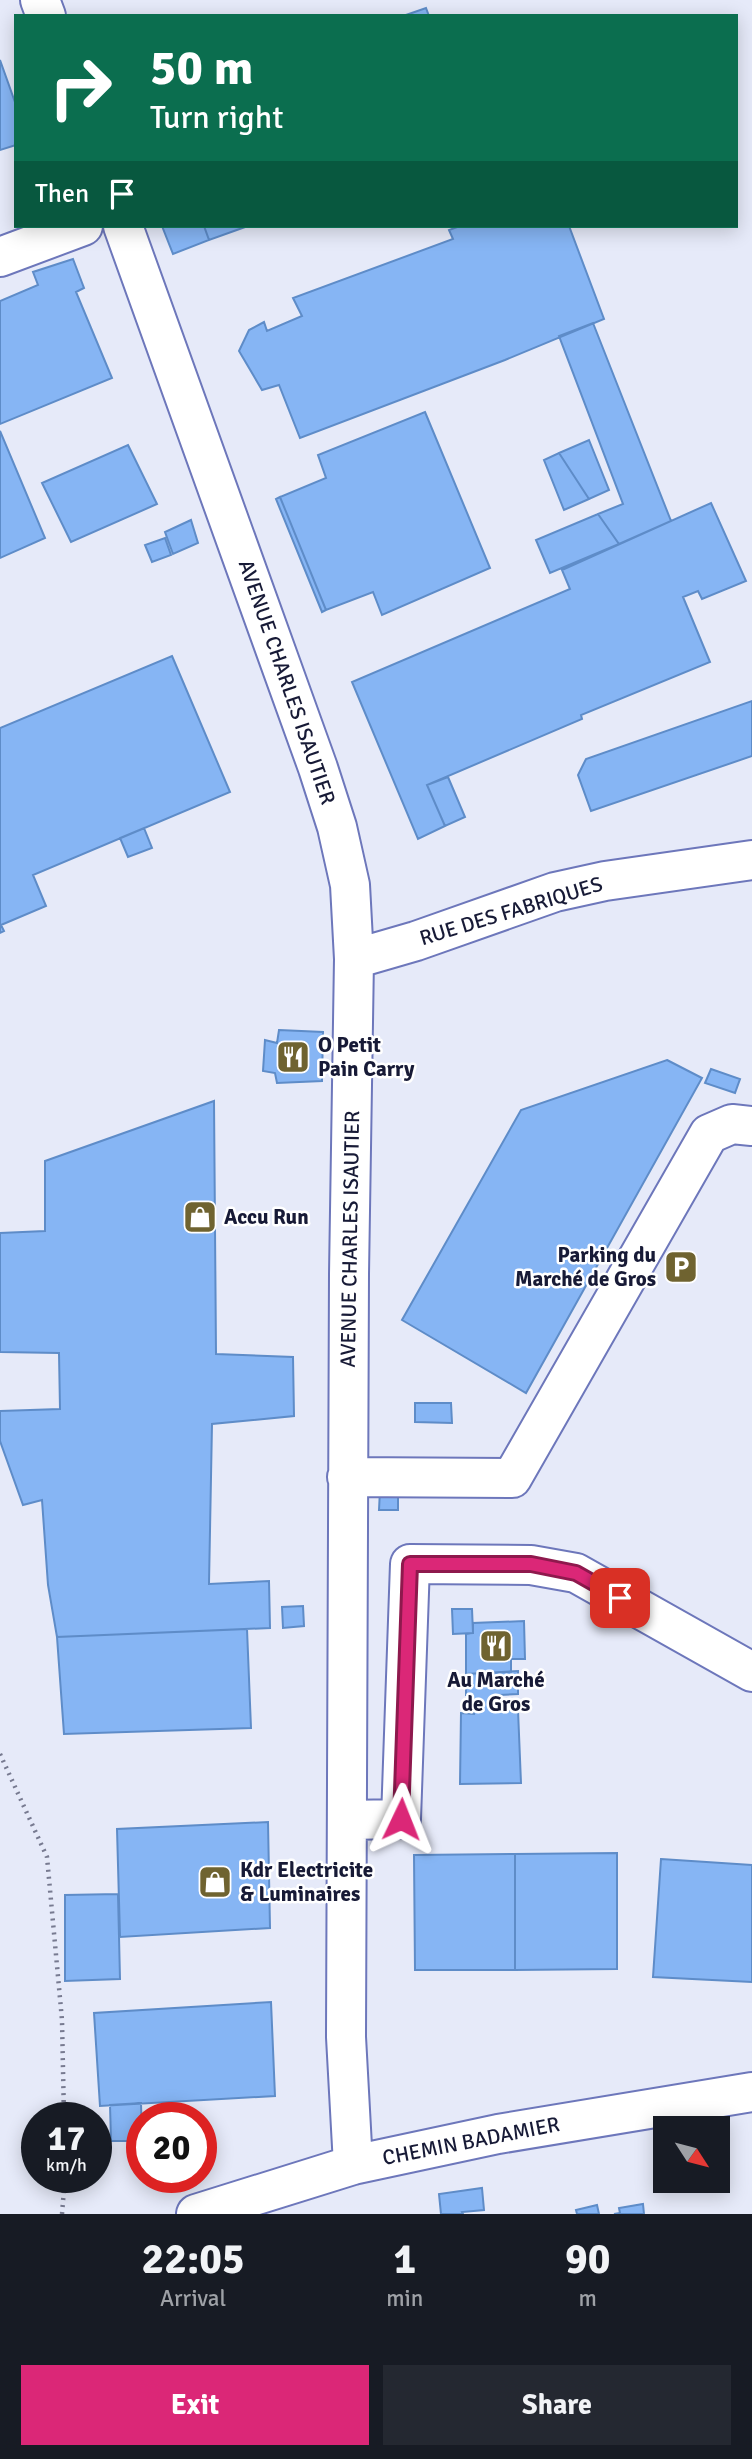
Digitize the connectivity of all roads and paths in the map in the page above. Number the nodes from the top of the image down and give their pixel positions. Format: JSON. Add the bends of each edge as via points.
{"nodes":[{"id":1,"x":78,"y":228,"type":"edge"},
{"id":2,"x":124,"y":228,"type":"edge"},
{"id":3,"x":0,"y":257,"type":"edge"},
{"id":4,"x":752,"y":860,"type":"edge"},
{"id":5,"x":354,"y":959,"type":"junction"},
{"id":6,"x":752,"y":1126,"type":"edge"},
{"id":7,"x":347,"y":1477,"type":"junction"},
{"id":8,"x":752,"y":1672,"type":"edge"},
{"id":9,"x":0,"y":1754,"type":"edge"},
{"id":10,"x":347,"y":1820,"type":"junction"},
{"id":11,"x":752,"y":2092,"type":"edge"},
{"id":12,"x":64,"y":2102,"type":"edge"},
{"id":13,"x":353,"y":2165,"type":"junction"},
{"id":14,"x":64,"y":2193,"type":"edge"},
{"id":15,"x":62,"y":2214,"type":"edge"},
{"id":16,"x":197,"y":2214,"type":"edge"}],
"edges":[{"from":1,"to":3,"type":"street"},
{"from":2,"to":5,"type":"street","name":"AVENUE CHARLES ISAUTIER","via":[[337,827],[350,885]]},
{"from":4,"to":5,"type":"street","name":"RUE DES FABRIQUES","via":[[605,880],[555,892]]},
{"from":5,"to":7,"type":"street","name":"AVENUE CHARLES ISAUTIER"},
{"from":6,"to":7,"type":"street","via":[[732,1124],[709,1134],[512,1478]]},
{"from":7,"to":10,"type":"street","name":"AVENUE CHARLES ISAUTIER"},
{"from":8,"to":10,"type":"street","via":[[576,1573],[531,1564],[410,1564],[401,1819]]},
{"from":9,"to":12,"type":"path","via":[[47,1857],[62,2020]]},
{"from":10,"to":13,"type":"street","name":"AVENUE CHARLES ISAUTIER","via":[[346,2037]]},
{"from":11,"to":13,"type":"street","name":"CHEMIN BADAMIER","via":[[498,2134]]},
{"from":13,"to":16,"type":"street","name":"CHEMIN BADAMIER"},
{"from":14,"to":15,"type":"path"}]}
